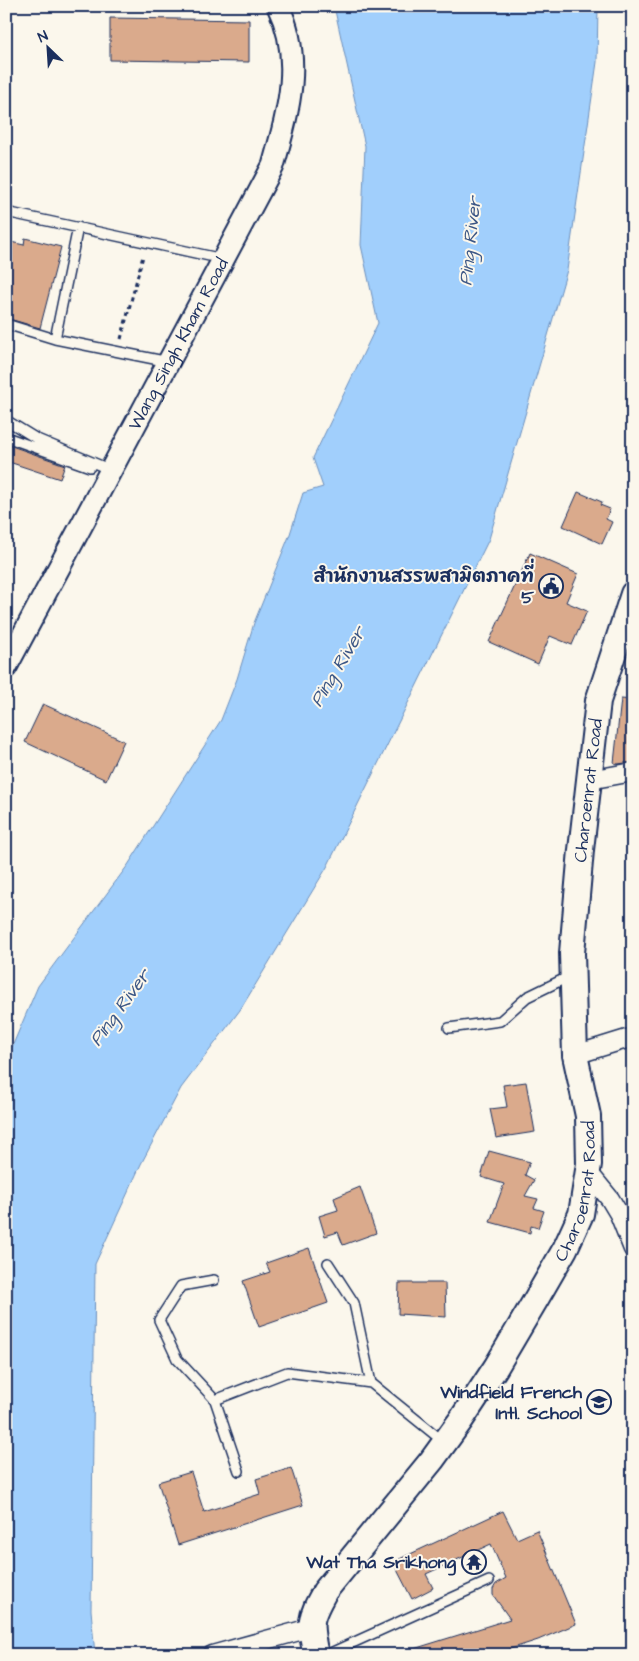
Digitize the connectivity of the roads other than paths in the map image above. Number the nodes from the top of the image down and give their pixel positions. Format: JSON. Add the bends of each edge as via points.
{"nodes":[{"id":1,"x":278,"y":6,"type":"edge"},
{"id":2,"x":6,"y":212,"type":"edge"},
{"id":3,"x":78,"y":227,"type":"junction"},
{"id":4,"x":223,"y":259,"type":"junction"},
{"id":5,"x":6,"y":324,"type":"edge"},
{"id":6,"x":55,"y":339,"type":"junction"},
{"id":7,"x":168,"y":362,"type":"junction"},
{"id":8,"x":6,"y":420,"type":"edge"},
{"id":9,"x":6,"y":437,"type":"edge"},
{"id":10,"x":110,"y":472,"type":"junction"},
{"id":11,"x":633,"y":594,"type":"edge"},
{"id":12,"x":6,"y":667,"type":"edge"},
{"id":13,"x":633,"y":772,"type":"edge"},
{"id":14,"x":589,"y":780,"type":"junction"},
{"id":15,"x":573,"y":974,"type":"junction"},
{"id":16,"x":448,"y":1028,"type":"dead end"},
{"id":17,"x":633,"y":1037,"type":"edge"},
{"id":18,"x":575,"y":1055,"type":"junction"},
{"id":19,"x":588,"y":1172,"type":"junction"},
{"id":20,"x":633,"y":1249,"type":"edge"},
{"id":21,"x":328,"y":1262,"type":"dead end"},
{"id":22,"x":214,"y":1280,"type":"dead end"},
{"id":23,"x":371,"y":1383,"type":"junction"},
{"id":24,"x":216,"y":1400,"type":"junction"},
{"id":25,"x":444,"y":1443,"type":"junction"},
{"id":26,"x":239,"y":1471,"type":"dead end"},
{"id":27,"x":489,"y":1581,"type":"dead end"},
{"id":28,"x":310,"y":1628,"type":"junction"},
{"id":29,"x":212,"y":1655,"type":"edge"},
{"id":30,"x":316,"y":1655,"type":"edge"},
{"id":31,"x":326,"y":1655,"type":"edge"}],
"edges":[{"from":1,"to":4,"type":"street","name":"Wang Singh Kham Road","via":[[286,23],[292,52],[288,108],[273,166]]},
{"from":2,"to":3,"type":"lane"},
{"from":3,"to":4,"type":"lane"},
{"from":3,"to":6,"type":"lane"},
{"from":4,"to":7,"type":"street","name":"Wang Singh Kham Road"},
{"from":5,"to":6,"type":"lane"},
{"from":6,"to":7,"type":"lane"},
{"from":7,"to":10,"type":"street","name":"Wang Singh Kham Road"},
{"from":8,"to":10,"type":"lane","via":[[37,439]]},
{"from":9,"to":10,"type":"lane"},
{"from":10,"to":12,"type":"street","name":"Wang Singh Kham Road"},
{"from":11,"to":14,"type":"main road","name":"Charoenrat Road","via":[[598,701]]},
{"from":13,"to":14,"type":"street"},
{"from":14,"to":15,"type":"main road","name":"Charoenrat Road","via":[[573,934]]},
{"from":15,"to":16,"type":"lane","via":[[527,997],[500,1021]]},
{"from":15,"to":18,"type":"main road","name":"Charoenrat Road"},
{"from":17,"to":18,"type":"street"},
{"from":18,"to":19,"type":"main road","name":"Charoenrat Road","via":[[588,1116]]},
{"from":19,"to":20,"type":"street","via":[[610,1198]]},
{"from":19,"to":25,"type":"main road","name":"Charoenrat Road","via":[[581,1214],[565,1249],[496,1367]]},
{"from":21,"to":23,"type":"lane","via":[[354,1303]]},
{"from":22,"to":24,"type":"lane","via":[[180,1286],[159,1320],[177,1360]]},
{"from":23,"to":24,"type":"lane","via":[[287,1372]]},
{"from":23,"to":25,"type":"lane"},
{"from":24,"to":26,"type":"lane"},
{"from":25,"to":28,"type":"main road","name":"Charoenrat Road","via":[[325,1591],[314,1609]]},
{"from":27,"to":31,"type":"lane"},
{"from":28,"to":29,"type":"street"},
{"from":28,"to":30,"type":"main road","name":"Charoenrat Road"}]}
